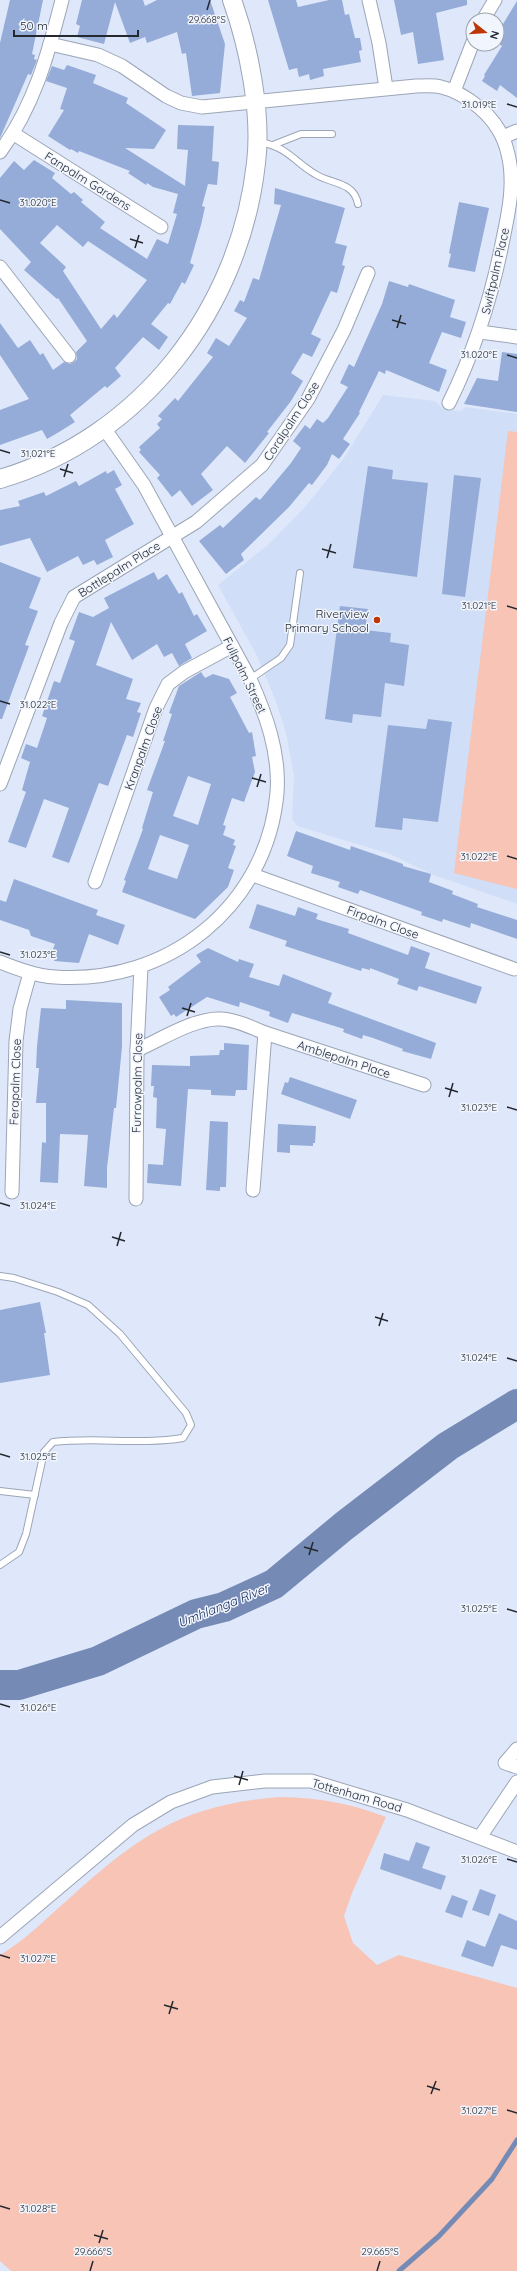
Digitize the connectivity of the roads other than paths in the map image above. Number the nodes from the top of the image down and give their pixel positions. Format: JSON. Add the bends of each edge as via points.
{"nodes":[{"id":1,"x":62,"y":0,"type":"edge"},
{"id":2,"x":232,"y":0,"type":"edge"},
{"id":3,"x":369,"y":0,"type":"edge"},
{"id":4,"x":495,"y":0,"type":"edge"},
{"id":5,"x":488,"y":12,"type":"edge"},
{"id":6,"x":50,"y":44,"type":"junction"},
{"id":7,"x":469,"y":52,"type":"edge"},
{"id":8,"x":386,"y":88,"type":"junction"},
{"id":9,"x":454,"y":91,"type":"junction"},
{"id":10,"x":256,"y":100,"type":"junction"},
{"id":11,"x":517,"y":131,"type":"edge"},
{"id":12,"x":14,"y":134,"type":"junction"},
{"id":13,"x":332,"y":134,"type":"dead end"},
{"id":14,"x":502,"y":137,"type":"junction"},
{"id":15,"x":265,"y":143,"type":"junction"},
{"id":16,"x":0,"y":152,"type":"edge"},
{"id":17,"x":358,"y":204,"type":"dead end"},
{"id":18,"x":513,"y":214,"type":"edge"},
{"id":19,"x":162,"y":228,"type":"dead end"},
{"id":20,"x":0,"y":267,"type":"edge"},
{"id":21,"x":368,"y":273,"type":"dead end"},
{"id":22,"x":480,"y":332,"type":"junction"},
{"id":23,"x":517,"y":337,"type":"edge"},
{"id":24,"x":69,"y":356,"type":"dead end"},
{"id":25,"x":449,"y":403,"type":"dead end"},
{"id":26,"x":104,"y":428,"type":"junction"},
{"id":27,"x":0,"y":480,"type":"edge"},
{"id":28,"x":172,"y":536,"type":"junction"},
{"id":29,"x":300,"y":573,"type":"dead end"},
{"id":30,"x":232,"y":646,"type":"junction"},
{"id":31,"x":250,"y":679,"type":"junction"},
{"id":32,"x":0,"y":784,"type":"edge"},
{"id":33,"x":253,"y":875,"type":"junction"},
{"id":34,"x":95,"y":882,"type":"dead end"},
{"id":35,"x":0,"y":962,"type":"edge"},
{"id":36,"x":141,"y":967,"type":"junction"},
{"id":37,"x":514,"y":969,"type":"dead end"},
{"id":38,"x":30,"y":973,"type":"junction"},
{"id":39,"x":265,"y":1033,"type":"junction"},
{"id":40,"x":137,"y":1050,"type":"junction"},
{"id":41,"x":424,"y":1085,"type":"dead end"},
{"id":42,"x":253,"y":1190,"type":"dead end"},
{"id":43,"x":12,"y":1192,"type":"dead end"},
{"id":44,"x":136,"y":1199,"type":"dead end"},
{"id":45,"x":0,"y":1276,"type":"edge"},
{"id":46,"x":0,"y":1491,"type":"edge"},
{"id":47,"x":35,"y":1495,"type":"junction"},
{"id":48,"x":0,"y":1565,"type":"edge"},
{"id":49,"x":517,"y":1749,"type":"edge"},
{"id":50,"x":517,"y":1767,"type":"edge"},
{"id":51,"x":517,"y":1782,"type":"edge"},
{"id":52,"x":480,"y":1836,"type":"junction"},
{"id":53,"x":517,"y":1852,"type":"edge"},
{"id":54,"x":0,"y":1937,"type":"edge"}],
"edges":[{"from":1,"to":6,"type":"street"},
{"from":2,"to":10,"type":"street","via":[[244,41]]},
{"from":3,"to":8,"type":"street"},
{"from":4,"to":5,"type":"street"},
{"from":6,"to":10,"type":"street","via":[[98,56],[122,66],[166,96],[181,103],[202,106]]},
{"from":6,"to":12,"type":"street","via":[[30,103]]},
{"from":7,"to":9,"type":"street"},
{"from":8,"to":9,"type":"street","name":"Swiftpalm Place","via":[[440,87]]},
{"from":8,"to":10,"type":"street","name":"Swiftpalm Place"},
{"from":9,"to":14,"type":"street","name":"Swiftpalm Place","via":[[474,103],[493,120]]},
{"from":10,"to":15,"type":"street"},
{"from":11,"to":14,"type":"street"},
{"from":12,"to":16,"type":"street"},
{"from":12,"to":19,"type":"street","name":"Fanpalm Gardens"},
{"from":13,"to":15,"type":"lane","via":[[300,134]]},
{"from":14,"to":18,"type":"street","name":"Swiftpalm Place","via":[[511,172]]},
{"from":15,"to":17,"type":"lane","via":[[284,149],[317,176],[346,187],[357,196]]},
{"from":15,"to":26,"type":"street","via":[[256,162],[251,199],[241,235],[221,289],[194,337],[148,390]]},
{"from":18,"to":22,"type":"street","name":"Swiftpalm Place"},
{"from":20,"to":24,"type":"street"},
{"from":21,"to":28,"type":"street","name":"Coralpalm Close","via":[[344,330],[308,399],[262,465],[196,522]]},
{"from":22,"to":23,"type":"street"},
{"from":22,"to":25,"type":"street","name":"Swiftpalm Place"},
{"from":26,"to":27,"type":"street","via":[[58,458]]},
{"from":26,"to":28,"type":"street","name":"Fullpalm Street","via":[[144,485]]},
{"from":28,"to":30,"type":"street","name":"Fullpalm Street"},
{"from":28,"to":32,"type":"street","name":"Bottlepalm Place","via":[[74,597],[61,623]]},
{"from":29,"to":31,"type":"lane","via":[[290,645],[281,658]]},
{"from":30,"to":31,"type":"street","name":"Fullpalm Street"},
{"from":30,"to":34,"type":"street","name":"Kranpalm Close","via":[[184,672],[168,684],[156,708]]},
{"from":31,"to":33,"type":"street","name":"Fullpalm Street","via":[[265,712],[272,736],[277,791],[273,821]]},
{"from":33,"to":36,"type":"street","name":"Fullpalm Street","via":[[239,895],[201,934]]},
{"from":33,"to":37,"type":"street","name":"Firpalm Close"},
{"from":35,"to":38,"type":"street","name":"Fullpalm Street"},
{"from":36,"to":38,"type":"street","name":"Fullpalm Street","via":[[119,973],[79,977]]},
{"from":36,"to":40,"type":"street","name":"Furrowpalm Close"},
{"from":38,"to":43,"type":"street","name":"Ferapalm Close","via":[[20,1010],[16,1041]]},
{"from":39,"to":40,"type":"street","name":"Amblepalm Place","via":[[240,1022],[208,1020]]},
{"from":39,"to":41,"type":"street","name":"Amblepalm Place"},
{"from":39,"to":42,"type":"street"},
{"from":40,"to":44,"type":"street","name":"Furrowpalm Close"},
{"from":45,"to":47,"type":"lane","via":[[58,1292],[88,1305],[120,1334],[186,1413],[191,1425],[183,1438],[166,1441],[77,1439],[53,1442],[44,1452]]},
{"from":46,"to":47,"type":"lane"},
{"from":47,"to":48,"type":"lane","via":[[19,1552]]},
{"from":49,"to":50,"type":"street","via":[[505,1763]]},
{"from":51,"to":52,"type":"street"},
{"from":52,"to":53,"type":"street","name":"Tottenham Road"},
{"from":52,"to":54,"type":"street","name":"Tottenham Road","via":[[360,1794],[311,1781],[265,1780],[212,1787],[171,1802],[133,1825]]}]}
